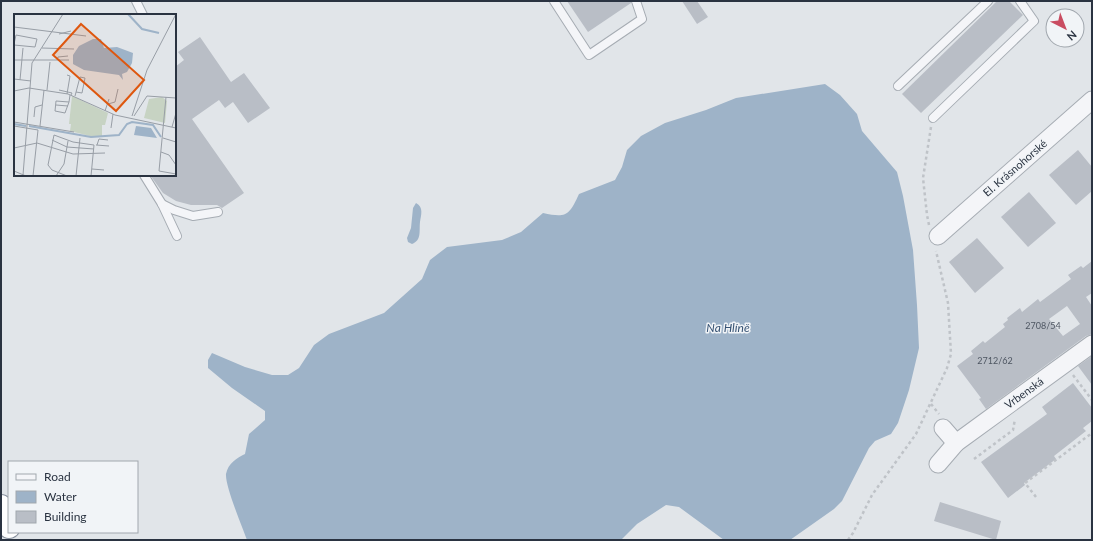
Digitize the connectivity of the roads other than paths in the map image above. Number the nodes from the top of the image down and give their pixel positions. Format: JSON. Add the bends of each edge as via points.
{"nodes":[{"id":1,"x":554,"y":1,"type":"edge"},
{"id":2,"x":636,"y":1,"type":"edge"},
{"id":3,"x":988,"y":1,"type":"edge"},
{"id":4,"x":1020,"y":1,"type":"edge"},
{"id":5,"x":898,"y":86,"type":"dead end"},
{"id":6,"x":1092,"y":100,"type":"edge"},
{"id":7,"x":932,"y":118,"type":"road end"},
{"id":8,"x":145,"y":176,"type":"edge"},
{"id":9,"x":162,"y":204,"type":"junction"},
{"id":10,"x":218,"y":212,"type":"dead end"},
{"id":11,"x":177,"y":236,"type":"dead end"},
{"id":12,"x":935,"y":238,"type":"road end"},
{"id":13,"x":1092,"y":344,"type":"edge"},
{"id":14,"x":943,"y":428,"type":"dead end"},
{"id":15,"x":956,"y":443,"type":"junction"},
{"id":16,"x":938,"y":464,"type":"dead end"},
{"id":17,"x":1,"y":506,"type":"edge"},
{"id":18,"x":8,"y":524,"type":"edge"}],
"edges":[{"from":1,"to":2,"type":"lane","via":[[589,55],[642,19]]},
{"from":3,"to":5,"type":"lane"},
{"from":4,"to":7,"type":"lane","via":[[1034,22]]},
{"from":6,"to":12,"type":"street","name":"El. Krásnohorské"},
{"from":8,"to":9,"type":"lane"},
{"from":9,"to":10,"type":"lane","via":[[193,216]]},
{"from":9,"to":11,"type":"lane"},
{"from":13,"to":15,"type":"street","name":"Vrbenská"},
{"from":14,"to":15,"type":"street"},
{"from":15,"to":16,"type":"street","name":"Vrbenská"},
{"from":17,"to":18,"type":"highway"}]}
